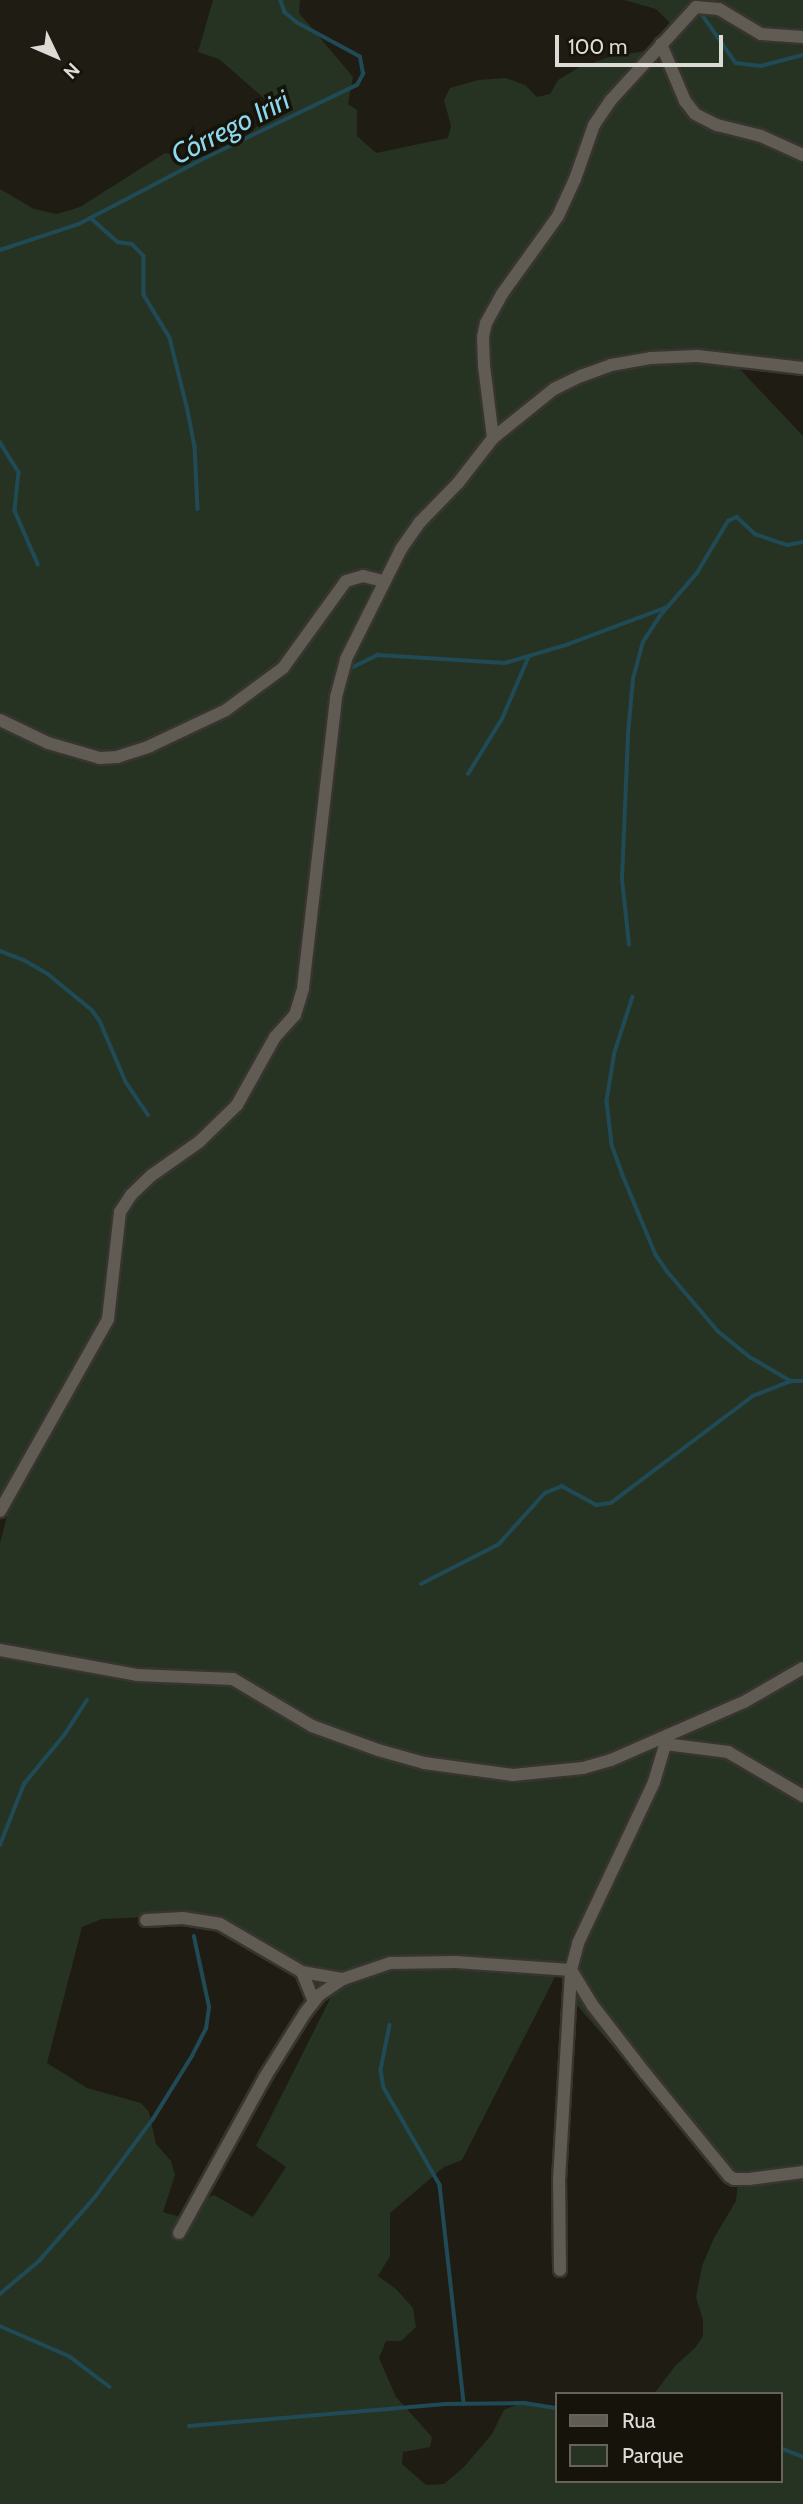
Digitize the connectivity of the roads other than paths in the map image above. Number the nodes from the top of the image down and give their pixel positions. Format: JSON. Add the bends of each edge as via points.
{"nodes":[{"id":1,"x":721,"y":6,"type":"edge"},
{"id":2,"x":803,"y":37,"type":"edge"},
{"id":3,"x":661,"y":44,"type":"junction"},
{"id":4,"x":803,"y":155,"type":"edge"},
{"id":5,"x":803,"y":368,"type":"edge"},
{"id":6,"x":493,"y":438,"type":"junction"},
{"id":7,"x":383,"y":581,"type":"junction"},
{"id":8,"x":0,"y":720,"type":"edge"},
{"id":9,"x":0,"y":1511,"type":"edge"},
{"id":10,"x":0,"y":1650,"type":"edge"},
{"id":11,"x":803,"y":1668,"type":"edge"},
{"id":12,"x":667,"y":1740,"type":"junction"},
{"id":13,"x":803,"y":1796,"type":"edge"},
{"id":14,"x":146,"y":1920,"type":"dead end"},
{"id":15,"x":571,"y":1970,"type":"junction"},
{"id":16,"x":302,"y":1972,"type":"junction"},
{"id":17,"x":343,"y":1979,"type":"junction"},
{"id":18,"x":314,"y":2001,"type":"junction"},
{"id":19,"x":803,"y":2172,"type":"edge"},
{"id":20,"x":179,"y":2233,"type":"dead end"},
{"id":21,"x":560,"y":2270,"type":"dead end"}],
"edges":[{"from":1,"to":2,"type":"street","via":[[761,34]]},
{"from":1,"to":3,"type":"street","via":[[696,7]]},
{"from":3,"to":4,"type":"street","via":[[695,114]]},
{"from":3,"to":6,"type":"street","via":[[594,125],[563,207],[486,323],[484,366]]},
{"from":5,"to":6,"type":"street","via":[[697,356],[611,365],[554,389]]},
{"from":6,"to":7,"type":"street","via":[[420,522]]},
{"from":7,"to":8,"type":"street","via":[[363,576],[346,581],[283,668],[226,710],[150,746],[100,758],[48,743]]},
{"from":7,"to":9,"type":"street","via":[[346,659],[336,697],[303,988],[295,1015],[275,1037],[237,1105],[199,1142],[131,1195],[120,1212],[108,1319]]},
{"from":10,"to":12,"type":"street","via":[[136,1675],[233,1679],[312,1726],[355,1742],[424,1763],[513,1776],[583,1768]]},
{"from":11,"to":12,"type":"street"},
{"from":12,"to":13,"type":"street","via":[[728,1752]]},
{"from":12,"to":15,"type":"street","via":[[654,1782],[578,1943]]},
{"from":14,"to":16,"type":"street","via":[[183,1918],[220,1924]]},
{"from":15,"to":17,"type":"street","via":[[456,1962],[390,1963]]},
{"from":15,"to":19,"type":"street","via":[[593,2006],[729,2176],[749,2179]]},
{"from":15,"to":21,"type":"street","via":[[559,2180]]},
{"from":16,"to":17,"type":"street"},
{"from":16,"to":18,"type":"street"},
{"from":17,"to":18,"type":"street"},
{"from":18,"to":20,"type":"street","via":[[265,2077]]}]}
